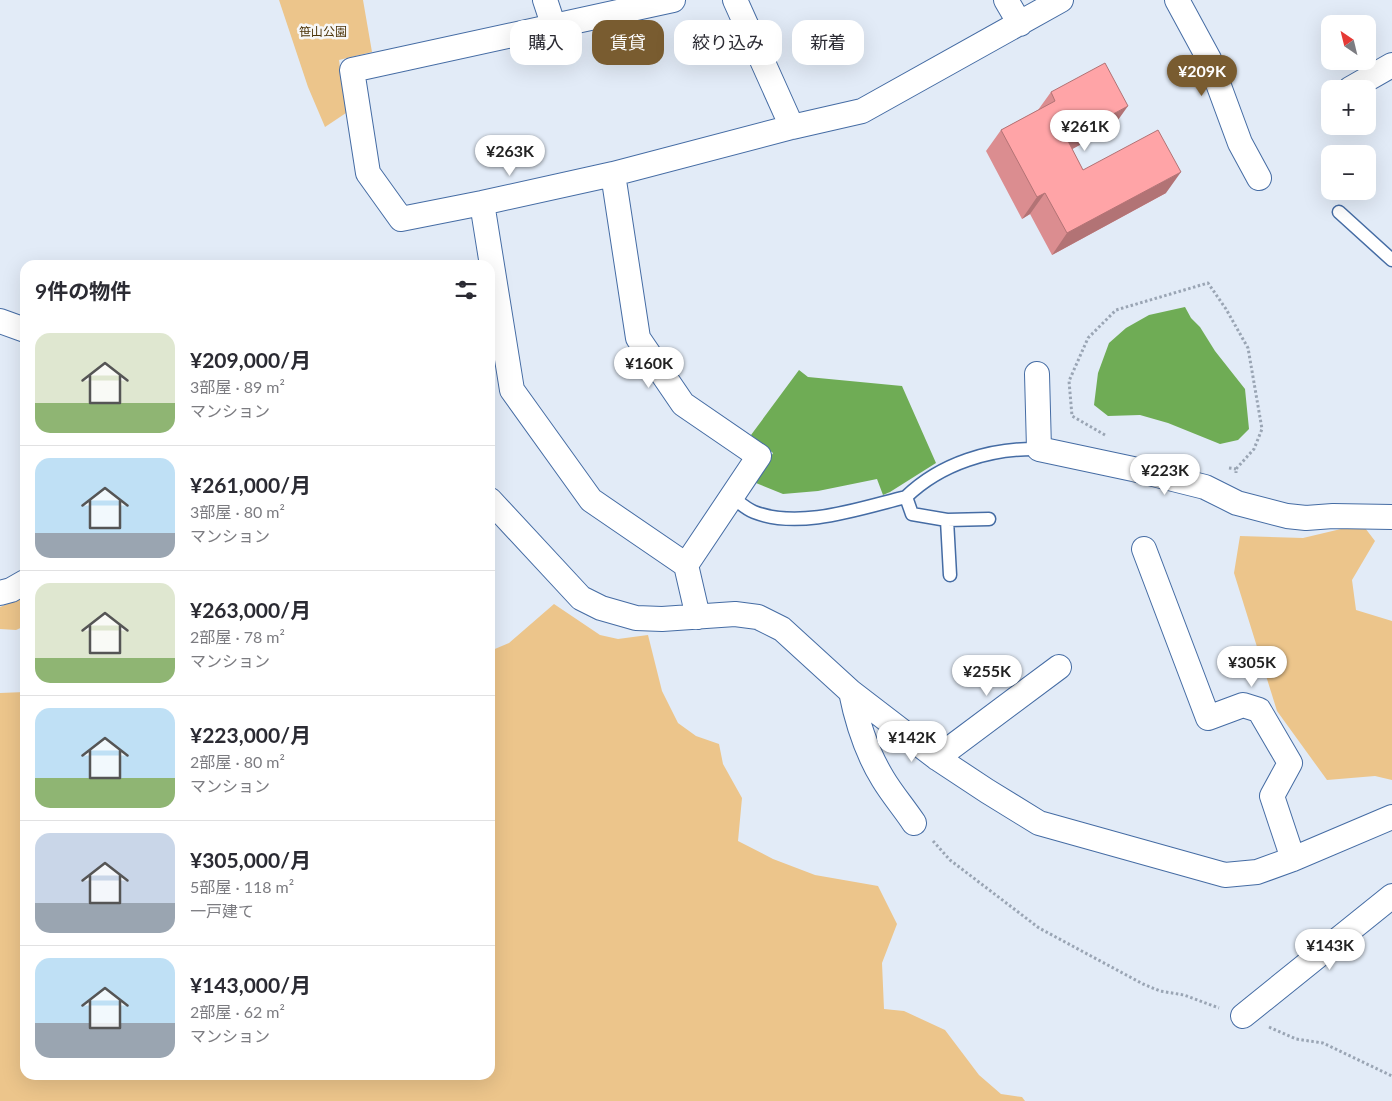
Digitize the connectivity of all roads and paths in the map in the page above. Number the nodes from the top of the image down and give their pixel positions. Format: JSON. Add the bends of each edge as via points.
{"nodes":[{"id":1,"x":545,"y":0,"type":"edge"},
{"id":2,"x":673,"y":0,"type":"edge"},
{"id":3,"x":735,"y":0,"type":"edge"},
{"id":4,"x":1006,"y":0,"type":"edge"},
{"id":5,"x":1061,"y":0,"type":"edge"},
{"id":6,"x":1176,"y":0,"type":"edge"},
{"id":7,"x":552,"y":20,"type":"edge"},
{"id":8,"x":582,"y":21,"type":"edge"},
{"id":9,"x":1020,"y":24,"type":"junction"},
{"id":10,"x":510,"y":36,"type":"edge"},
{"id":11,"x":1392,"y":65,"type":"edge"},
{"id":12,"x":1366,"y":80,"type":"edge"},
{"id":13,"x":792,"y":127,"type":"junction"},
{"id":14,"x":613,"y":174,"type":"junction"},
{"id":15,"x":1259,"y":178,"type":"dead end"},
{"id":16,"x":482,"y":204,"type":"junction"},
{"id":17,"x":1339,"y":212,"type":"dead end"},
{"id":18,"x":491,"y":260,"type":"edge"},
{"id":19,"x":1392,"y":260,"type":"edge"},
{"id":20,"x":495,"y":285,"type":"edge"},
{"id":21,"x":0,"y":321,"type":"edge"},
{"id":22,"x":20,"y":328,"type":"edge"},
{"id":23,"x":1037,"y":374,"type":"dead end"},
{"id":24,"x":1109,"y":438,"type":"dead end"},
{"id":25,"x":1039,"y":450,"type":"junction"},
{"id":26,"x":1226,"y":468,"type":"dead end"},
{"id":27,"x":1236,"y":469,"type":"junction"},
{"id":28,"x":732,"y":497,"type":"junction"},
{"id":29,"x":906,"y":497,"type":"junction"},
{"id":30,"x":1237,"y":504,"type":"junction"},
{"id":31,"x":495,"y":505,"type":"edge"},
{"id":32,"x":1392,"y":517,"type":"edge"},
{"id":33,"x":989,"y":519,"type":"dead end"},
{"id":34,"x":947,"y":520,"type":"junction"},
{"id":35,"x":1144,"y":549,"type":"dead end"},
{"id":36,"x":686,"y":565,"type":"junction"},
{"id":37,"x":950,"y":575,"type":"dead end"},
{"id":38,"x":20,"y":584,"type":"edge"},
{"id":39,"x":0,"y":593,"type":"edge"},
{"id":40,"x":698,"y":617,"type":"junction"},
{"id":41,"x":1060,"y":667,"type":"dead end"},
{"id":42,"x":852,"y":692,"type":"junction"},
{"id":43,"x":937,"y":758,"type":"junction"},
{"id":44,"x":1392,"y":817,"type":"edge"},
{"id":45,"x":914,"y":823,"type":"joint"},
{"id":46,"x":1293,"y":859,"type":"junction"},
{"id":47,"x":1392,"y":896,"type":"edge"},
{"id":48,"x":1243,"y":1016,"type":"junction"},
{"id":49,"x":1392,"y":1076,"type":"edge"}],
"edges":[{"from":1,"to":7,"type":"street"},
{"from":2,"to":8,"type":"street"},
{"from":3,"to":13,"type":"street"},
{"from":4,"to":9,"type":"street"},
{"from":5,"to":9,"type":"street"},
{"from":6,"to":15,"type":"street","via":[[1209,59],[1240,143]]},
{"from":9,"to":13,"type":"street","via":[[862,111]]},
{"from":10,"to":16,"type":"street","via":[[352,70],[368,173],[401,219]]},
{"from":11,"to":12,"type":"street"},
{"from":13,"to":14,"type":"street"},
{"from":14,"to":16,"type":"street"},
{"from":14,"to":28,"type":"street","via":[[638,338],[683,404],[759,456]]},
{"from":16,"to":18,"type":"street"},
{"from":17,"to":19,"type":"lane"},
{"from":20,"to":36,"type":"street","via":[[512,390],[591,500]]},
{"from":21,"to":22,"type":"street"},
{"from":23,"to":25,"type":"street"},
{"from":24,"to":27,"type":"path","via":[[1072,416],[1069,380],[1088,338],[1116,310],[1208,283],[1248,348],[1262,429],[1254,449]]},
{"from":25,"to":29,"type":"lane","via":[[989,453],[945,469]]},
{"from":25,"to":30,"type":"street","via":[[1205,487]]},
{"from":26,"to":27,"type":"path"},
{"from":27,"to":30,"type":"path"},
{"from":28,"to":29,"type":"lane","via":[[753,512],[785,519],[843,513]]},
{"from":28,"to":36,"type":"street"},
{"from":29,"to":34,"type":"lane","via":[[912,514]]},
{"from":30,"to":32,"type":"street","via":[[1306,518]]},
{"from":31,"to":40,"type":"street","via":[[581,598],[601,608],[636,618]]},
{"from":33,"to":34,"type":"lane"},
{"from":34,"to":37,"type":"lane"},
{"from":35,"to":46,"type":"street","via":[[1208,718],[1243,705],[1260,710],[1290,763],[1272,796]]},
{"from":36,"to":40,"type":"street"},
{"from":38,"to":39,"type":"street"},
{"from":40,"to":42,"type":"street","via":[[735,614],[758,617],[782,629]]},
{"from":41,"to":43,"type":"street"},
{"from":42,"to":43,"type":"street"},
{"from":42,"to":45,"type":"street","via":[[870,754],[882,778]]},
{"from":43,"to":46,"type":"street","via":[[1039,823],[1225,875],[1256,872]]},
{"from":44,"to":46,"type":"street"},
{"from":45,"to":48,"type":"path","via":[[920,823],[950,860],[1039,928],[1143,984],[1160,991],[1184,994]]},
{"from":47,"to":48,"type":"street"},
{"from":48,"to":49,"type":"path","via":[[1296,1039],[1323,1043]]}]}
